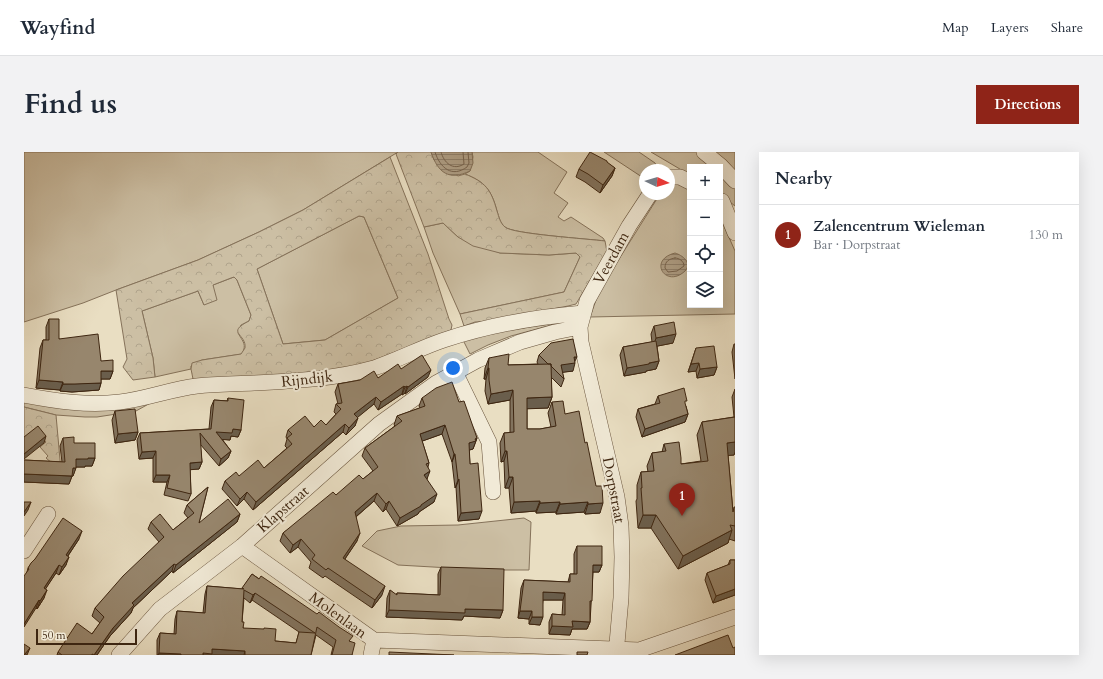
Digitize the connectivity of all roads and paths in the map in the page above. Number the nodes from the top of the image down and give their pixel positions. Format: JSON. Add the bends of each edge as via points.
{"nodes":[{"id":1,"x":704,"y":152,"type":"edge"},
{"id":2,"x":675,"y":177,"type":"edge"},
{"id":3,"x":687,"y":180,"type":"edge"},
{"id":4,"x":735,"y":180,"type":"edge"},
{"id":5,"x":646,"y":200,"type":"edge"},
{"id":6,"x":723,"y":203,"type":"edge"},
{"id":7,"x":723,"y":206,"type":"edge"},
{"id":8,"x":735,"y":212,"type":"edge"},
{"id":9,"x":735,"y":233,"type":"edge"},
{"id":10,"x":582,"y":320,"type":"junction"},
{"id":11,"x":455,"y":372,"type":"junction"},
{"id":12,"x":24,"y":395,"type":"edge"},
{"id":13,"x":493,"y":492,"type":"dead end"},
{"id":14,"x":48,"y":514,"type":"dead end"},
{"id":15,"x":242,"y":546,"type":"junction"},
{"id":16,"x":24,"y":551,"type":"edge"},
{"id":17,"x":735,"y":617,"type":"edge"},
{"id":18,"x":372,"y":648,"type":"edge"},
{"id":19,"x":616,"y":652,"type":"edge"},
{"id":20,"x":120,"y":655,"type":"edge"}],
"edges":[{"from":1,"to":4,"type":"street"},
{"from":2,"to":3,"type":"street"},
{"from":5,"to":10,"type":"street","name":"Veerdam","via":[[587,301]]},
{"from":6,"to":8,"type":"street"},
{"from":7,"to":9,"type":"street"},
{"from":10,"to":11,"type":"street","name":"Klapstraat","via":[[555,332],[520,342]]},
{"from":10,"to":12,"type":"street","name":"Rijndijk","via":[[538,318],[484,328],[442,340],[374,367],[336,376],[196,386],[134,400],[102,404],[63,402]]},
{"from":10,"to":19,"type":"street","name":"Dorpstraat","via":[[581,342],[622,526],[621,591]]},
{"from":11,"to":13,"type":"street","via":[[489,442]]},
{"from":11,"to":15,"type":"street","name":"Klapstraat","via":[[379,424]]},
{"from":14,"to":16,"type":"street"},
{"from":15,"to":18,"type":"street","name":"Molenlaan"},
{"from":15,"to":20,"type":"street","name":"Klapstraat","via":[[160,609]]},
{"from":17,"to":19,"type":"street","name":"Molenlaan","via":[[639,650]]},
{"from":18,"to":19,"type":"street","name":"Molenlaan"}]}
